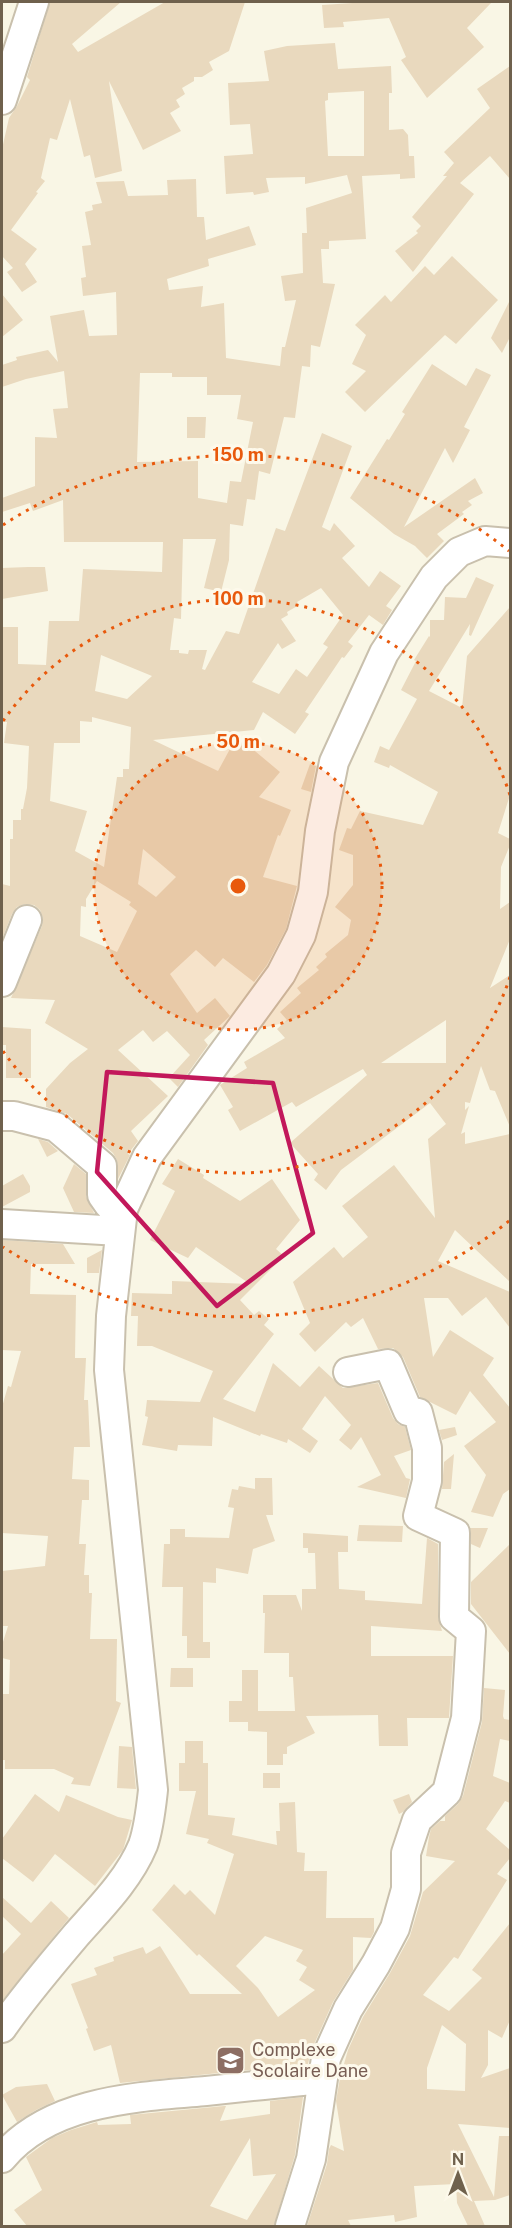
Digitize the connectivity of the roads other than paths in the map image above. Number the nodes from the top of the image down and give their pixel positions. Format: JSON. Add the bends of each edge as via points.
{"nodes":[{"id":1,"x":34,"y":2,"type":"edge"},
{"id":2,"x":2,"y":100,"type":"edge"},
{"id":3,"x":510,"y":543,"type":"edge"},
{"id":4,"x":27,"y":920,"type":"dead end"},
{"id":5,"x":2,"y":982,"type":"edge"},
{"id":6,"x":2,"y":1116,"type":"edge"},
{"id":7,"x":121,"y":1220,"type":"junction"},
{"id":8,"x":2,"y":1224,"type":"edge"},
{"id":9,"x":348,"y":1372,"type":"dead end"},
{"id":10,"x":2,"y":2028,"type":"edge"},
{"id":11,"x":321,"y":2079,"type":"junction"},
{"id":12,"x":2,"y":2158,"type":"edge"},
{"id":13,"x":290,"y":2226,"type":"edge"}],
"edges":[{"from":1,"to":2,"type":"street"},
{"from":3,"to":7,"type":"street","via":[[485,540],[459,552],[435,577],[384,653],[334,762],[313,892],[301,935],[281,974],[147,1157]]},
{"from":4,"to":5,"type":"street"},
{"from":6,"to":7,"type":"street","via":[[56,1127],[102,1166],[102,1195]]},
{"from":7,"to":8,"type":"street"},
{"from":7,"to":10,"type":"street","via":[[109,1370],[153,1790],[150,1814],[143,1844],[130,1869]]},
{"from":9,"to":11,"type":"street","via":[[388,1364],[408,1411],[418,1413],[428,1448],[427,1481],[418,1516],[455,1533],[454,1617],[471,1631],[466,1718],[447,1792],[417,1820],[406,1853],[406,1889],[394,1928],[348,2009]]},
{"from":11,"to":12,"type":"street","via":[[131,2098],[89,2106],[46,2124],[10,2148]]},
{"from":11,"to":13,"type":"street","via":[[311,2159]]}]}
